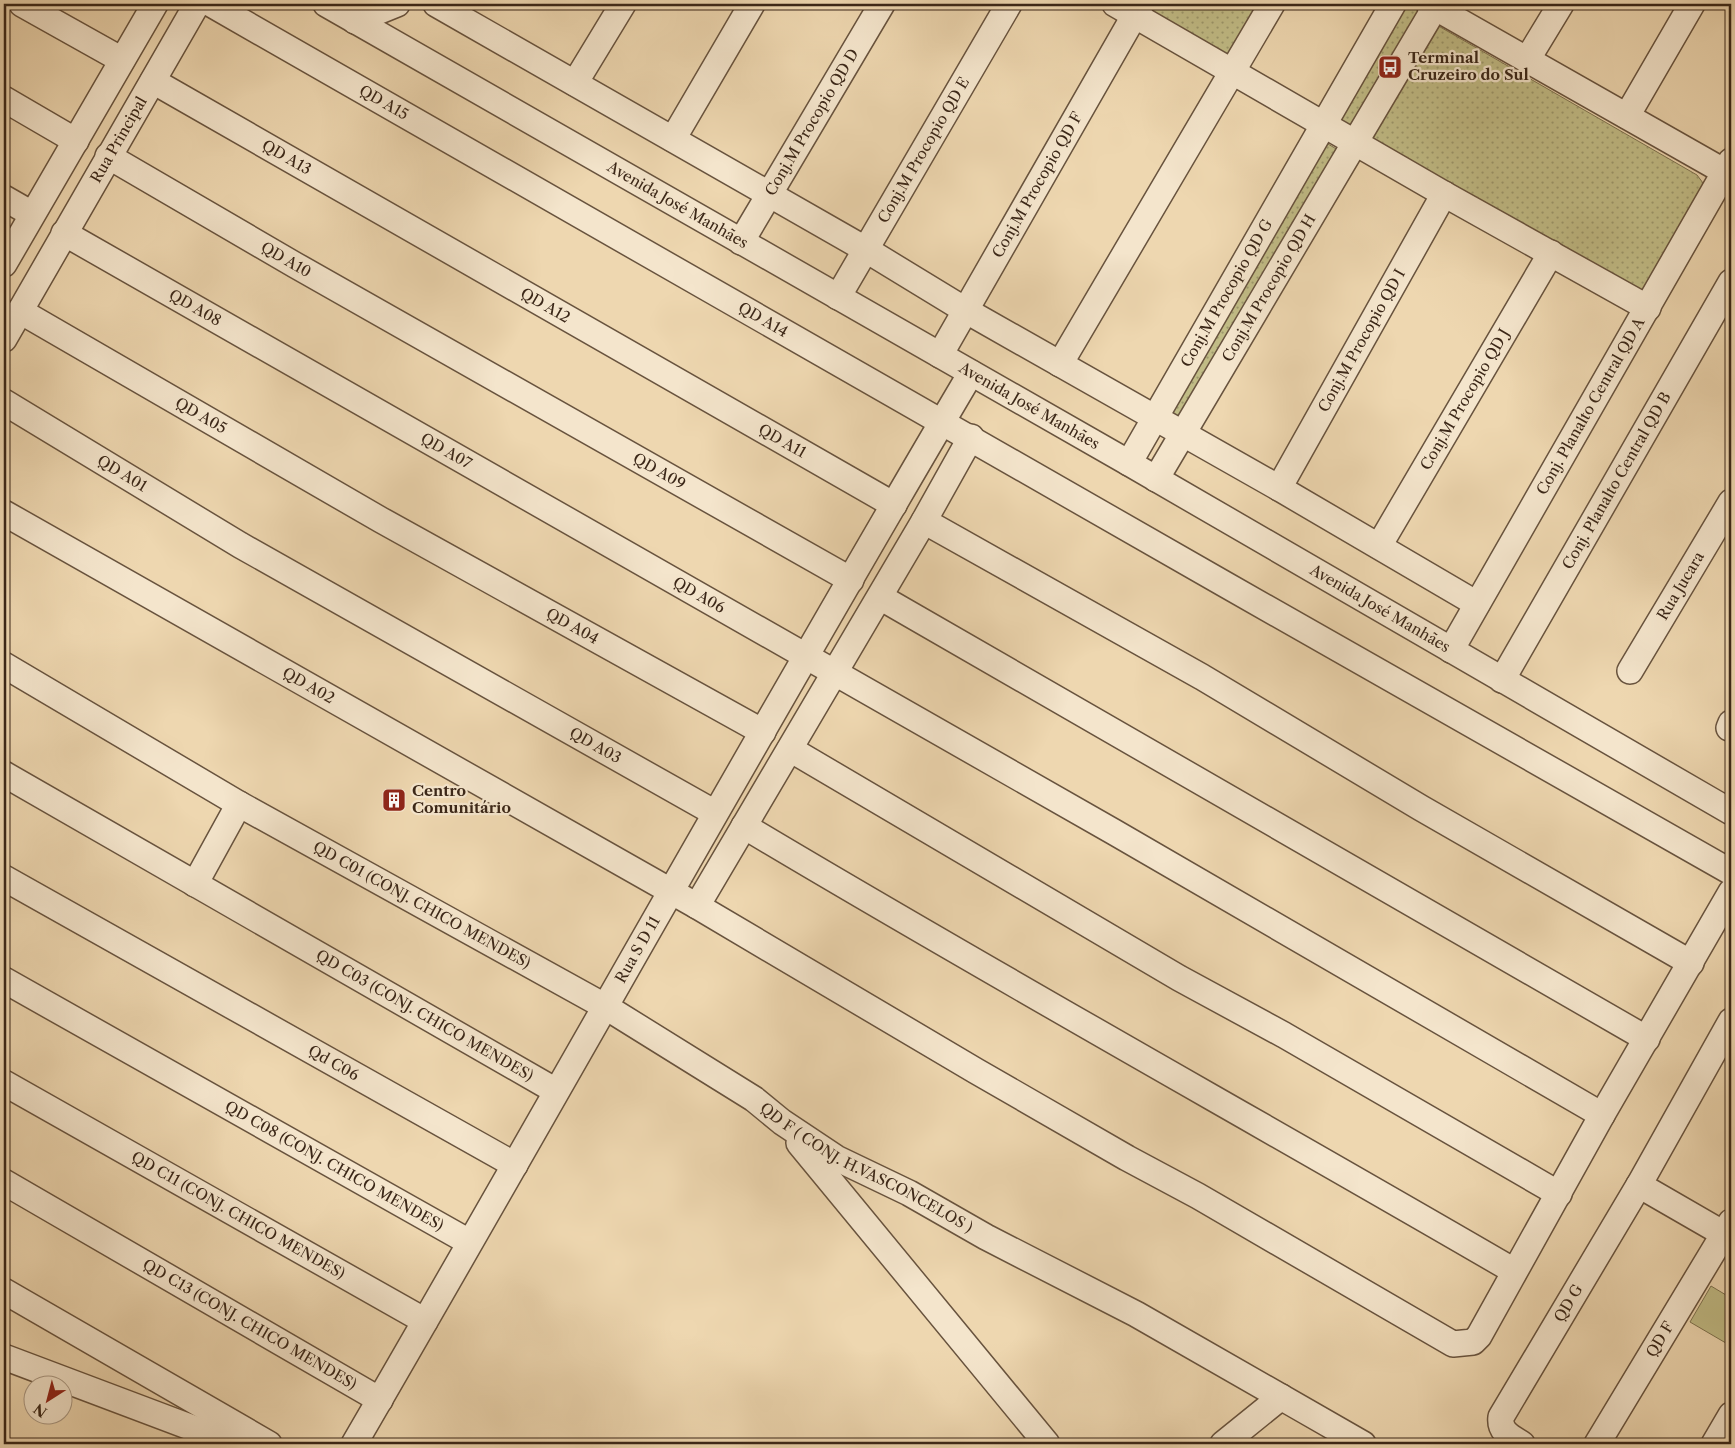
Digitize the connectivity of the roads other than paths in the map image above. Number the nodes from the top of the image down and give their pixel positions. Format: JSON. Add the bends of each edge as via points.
{"nodes":[{"id":1,"x":22,"y":4,"type":"edge"},
{"id":2,"x":156,"y":4,"type":"edge"},
{"id":3,"x":197,"y":4,"type":"edge"},
{"id":4,"x":211,"y":4,"type":"edge"},
{"id":5,"x":326,"y":4,"type":"edge"},
{"id":6,"x":397,"y":4,"type":"edge"},
{"id":7,"x":436,"y":4,"type":"edge"},
{"id":8,"x":623,"y":4,"type":"edge"},
{"id":9,"x":752,"y":4,"type":"edge"},
{"id":10,"x":882,"y":4,"type":"edge"},
{"id":11,"x":1009,"y":4,"type":"edge"},
{"id":12,"x":1272,"y":4,"type":"edge"},
{"id":13,"x":1392,"y":4,"type":"edge"},
{"id":14,"x":1560,"y":4,"type":"edge"},
{"id":15,"x":1692,"y":4,"type":"edge"},
{"id":16,"x":1433,"y":5,"type":"edge"},
{"id":17,"x":1130,"y":8,"type":"edge"},
{"id":18,"x":355,"y":21,"type":"junction"},
{"id":19,"x":122,"y":60,"type":"junction"},
{"id":20,"x":1527,"y":60,"type":"junction"},
{"id":21,"x":1233,"y":71,"type":"junction"},
{"id":22,"x":153,"y":81,"type":"junction"},
{"id":23,"x":575,"y":83,"type":"junction"},
{"id":24,"x":4,"y":99,"type":"edge"},
{"id":25,"x":1627,"y":116,"type":"junction"},
{"id":26,"x":1324,"y":124,"type":"junction"},
{"id":27,"x":673,"y":139,"type":"junction"},
{"id":28,"x":76,"y":141,"type":"junction"},
{"id":29,"x":1355,"y":141,"type":"junction"},
{"id":30,"x":108,"y":156,"type":"junction"},
{"id":31,"x":1728,"y":166,"type":"edge"},
{"id":32,"x":770,"y":194,"type":"junction"},
{"id":33,"x":1444,"y":194,"type":"junction"},
{"id":34,"x":4,"y":198,"type":"edge"},
{"id":35,"x":557,"y":202,"type":"joint"},
{"id":36,"x":32,"y":214,"type":"junction"},
{"id":37,"x":64,"y":233,"type":"junction"},
{"id":38,"x":420,"y":234,"type":"joint"},
{"id":39,"x":741,"y":242,"type":"junction"},
{"id":40,"x":865,"y":248,"type":"junction"},
{"id":41,"x":1551,"y":253,"type":"junction"},
{"id":42,"x":6,"y":260,"type":"edge"},
{"id":43,"x":41,"y":275,"type":"junction"},
{"id":44,"x":1731,"y":282,"type":"edge"},
{"id":45,"x":838,"y":297,"type":"junction"},
{"id":46,"x":1648,"y":308,"type":"junction"},
{"id":47,"x":964,"y":310,"type":"junction"},
{"id":48,"x":20,"y":311,"type":"junction"},
{"id":49,"x":4,"y":339,"type":"edge"},
{"id":50,"x":940,"y":355,"type":"junction"},
{"id":51,"x":467,"y":362,"type":"joint"},
{"id":52,"x":1060,"y":364,"type":"junction"},
{"id":53,"x":971,"y":374,"type":"junction"},
{"id":54,"x":671,"y":376,"type":"joint"},
{"id":55,"x":327,"y":384,"type":"joint"},
{"id":56,"x":4,"y":402,"type":"edge"},
{"id":57,"x":1155,"y":417,"type":"junction"},
{"id":58,"x":942,"y":422,"type":"junction"},
{"id":59,"x":1182,"y":434,"type":"junction"},
{"id":60,"x":971,"y":437,"type":"junction"},
{"id":61,"x":1129,"y":463,"type":"junction"},
{"id":62,"x":1156,"y":479,"type":"junction"},
{"id":63,"x":1279,"y":488,"type":"junction"},
{"id":64,"x":1731,"y":502,"type":"edge"},
{"id":65,"x":894,"y":504,"type":"junction"},
{"id":66,"x":4,"y":513,"type":"edge"},
{"id":67,"x":564,"y":519,"type":"joint"},
{"id":68,"x":381,"y":520,"type":"joint"},
{"id":69,"x":924,"y":521,"type":"junction"},
{"id":70,"x":1379,"y":546,"type":"junction"},
{"id":71,"x":851,"y":580,"type":"junction"},
{"id":72,"x":880,"y":597,"type":"junction"},
{"id":73,"x":1476,"y":604,"type":"junction"},
{"id":74,"x":1451,"y":650,"type":"junction"},
{"id":75,"x":807,"y":657,"type":"junction"},
{"id":76,"x":4,"y":665,"type":"edge"},
{"id":77,"x":1630,"y":670,"type":"dead end"},
{"id":78,"x":834,"y":673,"type":"junction"},
{"id":79,"x":475,"y":677,"type":"joint"},
{"id":80,"x":1502,"y":680,"type":"junction"},
{"id":81,"x":764,"y":732,"type":"junction"},
{"id":82,"x":790,"y":750,"type":"junction"},
{"id":83,"x":4,"y":774,"type":"edge"},
{"id":84,"x":239,"y":804,"type":"junction"},
{"id":85,"x":1731,"y":812,"type":"edge"},
{"id":86,"x":715,"y":814,"type":"junction"},
{"id":87,"x":744,"y":826,"type":"junction"},
{"id":88,"x":1731,"y":872,"type":"edge"},
{"id":89,"x":4,"y":878,"type":"edge"},
{"id":90,"x":195,"y":884,"type":"junction"},
{"id":91,"x":670,"y":891,"type":"junction"},
{"id":92,"x":1731,"y":892,"type":"edge"},
{"id":93,"x":697,"y":906,"type":"junction"},
{"id":94,"x":1691,"y":963,"type":"junction"},
{"id":95,"x":4,"y":980,"type":"edge"},
{"id":96,"x":606,"y":1007,"type":"junction"},
{"id":97,"x":1731,"y":1021,"type":"edge"},
{"id":98,"x":1647,"y":1039,"type":"junction"},
{"id":99,"x":4,"y":1083,"type":"edge"},
{"id":100,"x":556,"y":1091,"type":"junction"},
{"id":101,"x":1602,"y":1115,"type":"junction"},
{"id":102,"x":782,"y":1122,"type":"junction"},
{"id":103,"x":515,"y":1166,"type":"junction"},
{"id":104,"x":4,"y":1182,"type":"edge"},
{"id":105,"x":1639,"y":1185,"type":"junction"},
{"id":106,"x":1559,"y":1194,"type":"junction"},
{"id":107,"x":1729,"y":1232,"type":"edge"},
{"id":108,"x":469,"y":1242,"type":"junction"},
{"id":109,"x":1514,"y":1271,"type":"junction"},
{"id":110,"x":4,"y":1292,"type":"edge"},
{"id":111,"x":425,"y":1321,"type":"junction"},
{"id":112,"x":4,"y":1357,"type":"edge"},
{"id":113,"x":1281,"y":1397,"type":"junction"},
{"id":114,"x":380,"y":1400,"type":"junction"},
{"id":115,"x":1731,"y":1414,"type":"edge"},
{"id":116,"x":235,"y":1444,"type":"edge"},
{"id":117,"x":268,"y":1444,"type":"edge"},
{"id":118,"x":354,"y":1444,"type":"edge"},
{"id":119,"x":1047,"y":1444,"type":"edge"},
{"id":120,"x":1223,"y":1444,"type":"edge"},
{"id":121,"x":1363,"y":1444,"type":"edge"},
{"id":122,"x":1522,"y":1444,"type":"edge"},
{"id":123,"x":1598,"y":1444,"type":"edge"},
{"id":124,"x":1714,"y":1444,"type":"edge"}],
"edges":[{"from":1,"to":19,"type":"street"},
{"from":2,"to":19,"type":"street"},
{"from":3,"to":22,"type":"street","name":"Rua Principal"},
{"from":4,"to":35,"type":"street","name":"QD A15"},
{"from":5,"to":18,"type":"street","name":"Avenida José Manhães"},
{"from":6,"to":18,"type":"street"},
{"from":7,"to":23,"type":"street"},
{"from":8,"to":23,"type":"street"},
{"from":9,"to":27,"type":"street"},
{"from":10,"to":32,"type":"street","name":"Conj.M Procopio QD D"},
{"from":11,"to":40,"type":"street","name":"Conj.M Procopio QD E"},
{"from":12,"to":21,"type":"street"},
{"from":13,"to":26,"type":"street","name":"Conj.M Procopio QD G"},
{"from":14,"to":20,"type":"street"},
{"from":15,"to":25,"type":"street"},
{"from":16,"to":20,"type":"street"},
{"from":16,"to":29,"type":"street","name":"Conj.M Procopio QD H"},
{"from":17,"to":21,"type":"street"},
{"from":17,"to":47,"type":"street","name":"Conj.M Procopio QD F"},
{"from":18,"to":39,"type":"street","name":"Avenida José Manhães"},
{"from":19,"to":28,"type":"street"},
{"from":20,"to":25,"type":"street"},
{"from":21,"to":26,"type":"street"},
{"from":21,"to":52,"type":"street"},
{"from":22,"to":30,"type":"street","name":"Rua Principal"},
{"from":22,"to":38,"type":"street","name":"QD A13"},
{"from":23,"to":27,"type":"street"},
{"from":24,"to":28,"type":"street"},
{"from":25,"to":31,"type":"street"},
{"from":26,"to":29,"type":"street"},
{"from":26,"to":57,"type":"street","name":"Conj.M Procopio QD G"},
{"from":27,"to":32,"type":"street"},
{"from":28,"to":36,"type":"street"},
{"from":29,"to":33,"type":"street"},
{"from":29,"to":59,"type":"street","name":"Conj.M Procopio QD H"},
{"from":30,"to":37,"type":"street","name":"Rua Principal"},
{"from":30,"to":51,"type":"street","name":"QD A10"},
{"from":31,"to":46,"type":"street","name":"Conj. Planalto Central QD A"},
{"from":32,"to":39,"type":"street","name":"Conj.M Procopio QD D"},
{"from":32,"to":40,"type":"street"},
{"from":33,"to":41,"type":"street"},
{"from":33,"to":63,"type":"street","name":"Conj.M Procopio QD I"},
{"from":34,"to":36,"type":"street"},
{"from":35,"to":58,"type":"street","name":"QD A14"},
{"from":36,"to":42,"type":"street"},
{"from":37,"to":43,"type":"street","name":"Rua Principal"},
{"from":37,"to":55,"type":"street","name":"QD A08"},
{"from":38,"to":54,"type":"street","name":"QD A12"},
{"from":39,"to":45,"type":"street","name":"Avenida José Manhães"},
{"from":40,"to":45,"type":"street","name":"Conj.M Procopio QD E"},
{"from":40,"to":47,"type":"street"},
{"from":41,"to":46,"type":"street"},
{"from":41,"to":70,"type":"street","name":"Conj.M Procopio QD J"},
{"from":42,"to":43,"type":"street"},
{"from":43,"to":48,"type":"street","name":"Rua Principal"},
{"from":44,"to":80,"type":"street","name":"Conj. Planalto Central QD B"},
{"from":45,"to":50,"type":"street","name":"Avenida José Manhães"},
{"from":46,"to":73,"type":"street","name":"Conj. Planalto Central QD A"},
{"from":47,"to":50,"type":"street","name":"Conj.M Procopio QD F"},
{"from":47,"to":52,"type":"street"},
{"from":48,"to":49,"type":"street","name":"Rua Principal"},
{"from":48,"to":68,"type":"street","name":"QD A05"},
{"from":50,"to":53,"type":"street","name":"Avenida José Manhães"},
{"from":51,"to":71,"type":"street","name":"QD A09"},
{"from":52,"to":57,"type":"street"},
{"from":53,"to":58,"type":"street","name":"Rua S D 11"},
{"from":53,"to":61,"type":"street","name":"Avenida José Manhães"},
{"from":54,"to":65,"type":"street","name":"QD A11"},
{"from":55,"to":67,"type":"street","name":"QD A07"},
{"from":56,"to":79,"type":"street","name":"QD A01","via":[[240,545]]},
{"from":57,"to":59,"type":"street"},
{"from":57,"to":61,"type":"street","name":"Conj.M Procopio QD G"},
{"from":58,"to":60,"type":"street","name":"QD A14"},
{"from":58,"to":65,"type":"street","name":"Rua S D 11"},
{"from":59,"to":62,"type":"street","name":"Conj.M Procopio QD H"},
{"from":59,"to":63,"type":"street"},
{"from":60,"to":69,"type":"street"},
{"from":60,"to":88,"type":"street","name":"QD A14","via":[[1352,658]]},
{"from":61,"to":62,"type":"street","name":"Avenida José Manhães"},
{"from":62,"to":74,"type":"street","name":"Avenida José Manhães"},
{"from":63,"to":70,"type":"street"},
{"from":64,"to":77,"type":"street","name":"Rua Jucara"},
{"from":65,"to":71,"type":"street","name":"Rua S D 11"},
{"from":66,"to":91,"type":"street","name":"QD A02"},
{"from":67,"to":75,"type":"street","name":"QD A06"},
{"from":68,"to":81,"type":"street","name":"QD A04"},
{"from":69,"to":72,"type":"street"},
{"from":69,"to":94,"type":"street","via":[[1202,677],[1420,808]]},
{"from":70,"to":73,"type":"street"},
{"from":71,"to":75,"type":"street","name":"Rua S D 11"},
{"from":72,"to":78,"type":"street"},
{"from":72,"to":98,"type":"street"},
{"from":73,"to":74,"type":"street","name":"Conj. Planalto Central QD A"},
{"from":74,"to":80,"type":"street","name":"Avenida José Manhães"},
{"from":75,"to":78,"type":"street","name":"QD A06"},
{"from":75,"to":81,"type":"street","name":"Rua S D 11"},
{"from":76,"to":84,"type":"street","name":"QD C01 (CONJ. CHICO MENDES)"},
{"from":78,"to":82,"type":"street"},
{"from":78,"to":101,"type":"street","name":"QD A06"},
{"from":79,"to":86,"type":"street","name":"QD A03"},
{"from":80,"to":85,"type":"street","name":"Avenida José Manhães"},
{"from":81,"to":86,"type":"street","name":"Rua S D 11"},
{"from":82,"to":87,"type":"street"},
{"from":82,"to":106,"type":"street","via":[[1179,978]]},
{"from":83,"to":90,"type":"street","name":"QD C03 (CONJ. CHICO MENDES)"},
{"from":84,"to":90,"type":"street"},
{"from":84,"to":96,"type":"street","name":"QD C01 (CONJ. CHICO MENDES)"},
{"from":86,"to":91,"type":"street","name":"Rua S D 11"},
{"from":87,"to":93,"type":"street"},
{"from":87,"to":109,"type":"street"},
{"from":89,"to":103,"type":"street","name":"Qd C06"},
{"from":90,"to":100,"type":"street","name":"QD C03 (CONJ. CHICO MENDES)"},
{"from":91,"to":93,"type":"street"},
{"from":91,"to":96,"type":"street","name":"Rua S D 11"},
{"from":92,"to":94,"type":"street"},
{"from":93,"to":109,"type":"street","via":[[985,1076],[1453,1344],[1473,1342],[1479,1336]]},
{"from":94,"to":98,"type":"street"},
{"from":95,"to":108,"type":"street","name":"QD C08 (CONJ. CHICO MENDES)"},
{"from":96,"to":100,"type":"street","name":"Rua S D 11"},
{"from":96,"to":102,"type":"street","name":"QD F ( CONJ. H.VASCONCELOS )","via":[[754,1099]]},
{"from":97,"to":105,"type":"street"},
{"from":98,"to":101,"type":"street"},
{"from":99,"to":111,"type":"street","name":"QD C11 (CONJ. CHICO MENDES)"},
{"from":100,"to":103,"type":"street","name":"Rua S D 11"},
{"from":101,"to":106,"type":"street"},
{"from":102,"to":113,"type":"street","name":"QD F ( CONJ. H.VASCONCELOS )","via":[[836,1158],[909,1193],[986,1237],[1136,1314]]},
{"from":102,"to":119,"type":"street"},
{"from":103,"to":108,"type":"street","name":"Rua S D 11"},
{"from":104,"to":114,"type":"street","name":"QD C13 (CONJ. CHICO MENDES)"},
{"from":105,"to":107,"type":"street"},
{"from":105,"to":122,"type":"street","name":"QD G","via":[[1501,1417],[1500,1422],[1507,1435]]},
{"from":106,"to":109,"type":"street"},
{"from":107,"to":123,"type":"street","name":"QD F"},
{"from":108,"to":111,"type":"street","name":"Rua S D 11"},
{"from":110,"to":117,"type":"street"},
{"from":111,"to":114,"type":"street","name":"Rua S D 11"},
{"from":112,"to":116,"type":"street"},
{"from":113,"to":120,"type":"street"},
{"from":113,"to":121,"type":"street","name":"QD F ( CONJ. H.VASCONCELOS )"},
{"from":114,"to":118,"type":"street","name":"Rua S D 11"},
{"from":115,"to":124,"type":"street"}]}
